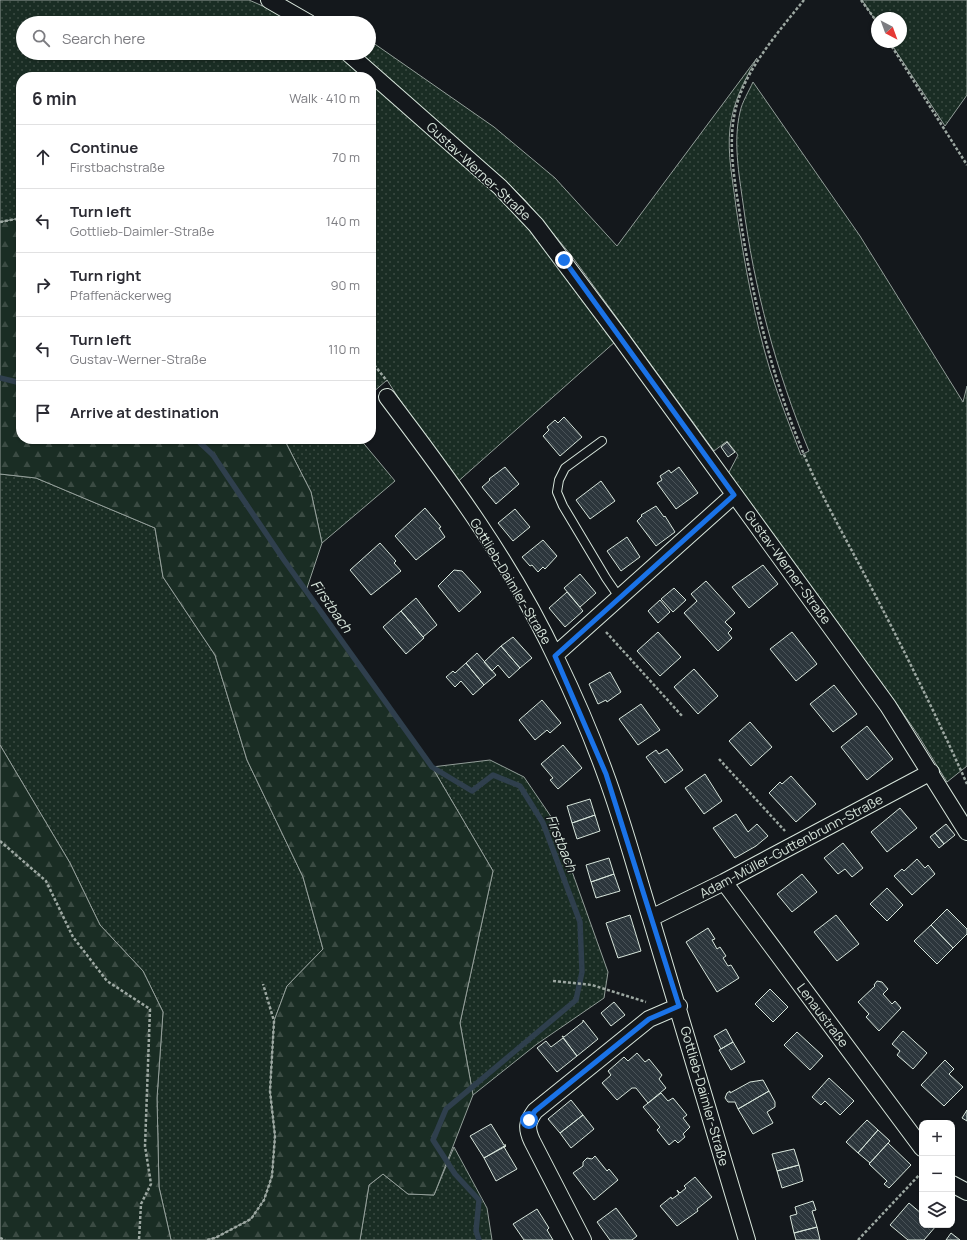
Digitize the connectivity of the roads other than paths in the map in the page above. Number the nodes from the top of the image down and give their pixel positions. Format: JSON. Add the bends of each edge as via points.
{"nodes":[{"id":1,"x":269,"y":0,"type":"edge"},
{"id":2,"x":297,"y":16,"type":"edge"},
{"id":3,"x":356,"y":60,"type":"edge"},
{"id":4,"x":370,"y":72,"type":"edge"},
{"id":5,"x":376,"y":78,"type":"edge"},
{"id":6,"x":387,"y":397,"type":"road end"},
{"id":7,"x":602,"y":441,"type":"dead end"},
{"id":8,"x":734,"y":495,"type":"junction"},
{"id":9,"x":619,"y":596,"type":"junction"},
{"id":10,"x":555,"y":656,"type":"junction"},
{"id":11,"x":931,"y":772,"type":"junction"},
{"id":12,"x":967,"y":832,"type":"edge"},
{"id":13,"x":724,"y":882,"type":"junction"},
{"id":14,"x":651,"y":918,"type":"junction"},
{"id":15,"x":679,"y":1006,"type":"junction"},
{"id":16,"x":919,"y":1144,"type":"edge"},
{"id":17,"x":955,"y":1186,"type":"edge"},
{"id":18,"x":967,"y":1192,"type":"edge"},
{"id":19,"x":583,"y":1240,"type":"edge"},
{"id":20,"x":747,"y":1240,"type":"edge"}],
"edges":[{"from":1,"to":2,"type":"street"},
{"from":3,"to":4,"type":"street","name":"Gustav-Werner-Straße"},
{"from":5,"to":8,"type":"street","name":"Gustav-Werner-Straße","via":[[518,205],[564,260]]},
{"from":6,"to":10,"type":"street","name":"Gottlieb-Daimler-Straße","via":[[454,485],[516,584]]},
{"from":7,"to":9,"type":"lane","via":[[566,468],[559,480],[557,492],[563,506]]},
{"from":8,"to":9,"type":"street"},
{"from":8,"to":11,"type":"street","name":"Gustav-Werner-Straße","via":[[888,706]]},
{"from":9,"to":10,"type":"street"},
{"from":10,"to":14,"type":"street","name":"Gottlieb-Daimler-Straße","via":[[606,774]]},
{"from":11,"to":12,"type":"street","name":"Gustav-Werner-Straße"},
{"from":11,"to":13,"type":"street","name":"Adam-Müller-Guttenbrunn-Straße"},
{"from":13,"to":14,"type":"street","name":"Adam-Müller-Guttenbrunn-Straße"},
{"from":13,"to":16,"type":"street","name":"Lenaustraße"},
{"from":14,"to":15,"type":"street","name":"Gottlieb-Daimler-Straße"},
{"from":15,"to":19,"type":"street","via":[[649,1019],[535,1111],[529,1120],[529,1136]]},
{"from":15,"to":20,"type":"street","name":"Gottlieb-Daimler-Straße"},
{"from":17,"to":18,"type":"street"}]}
